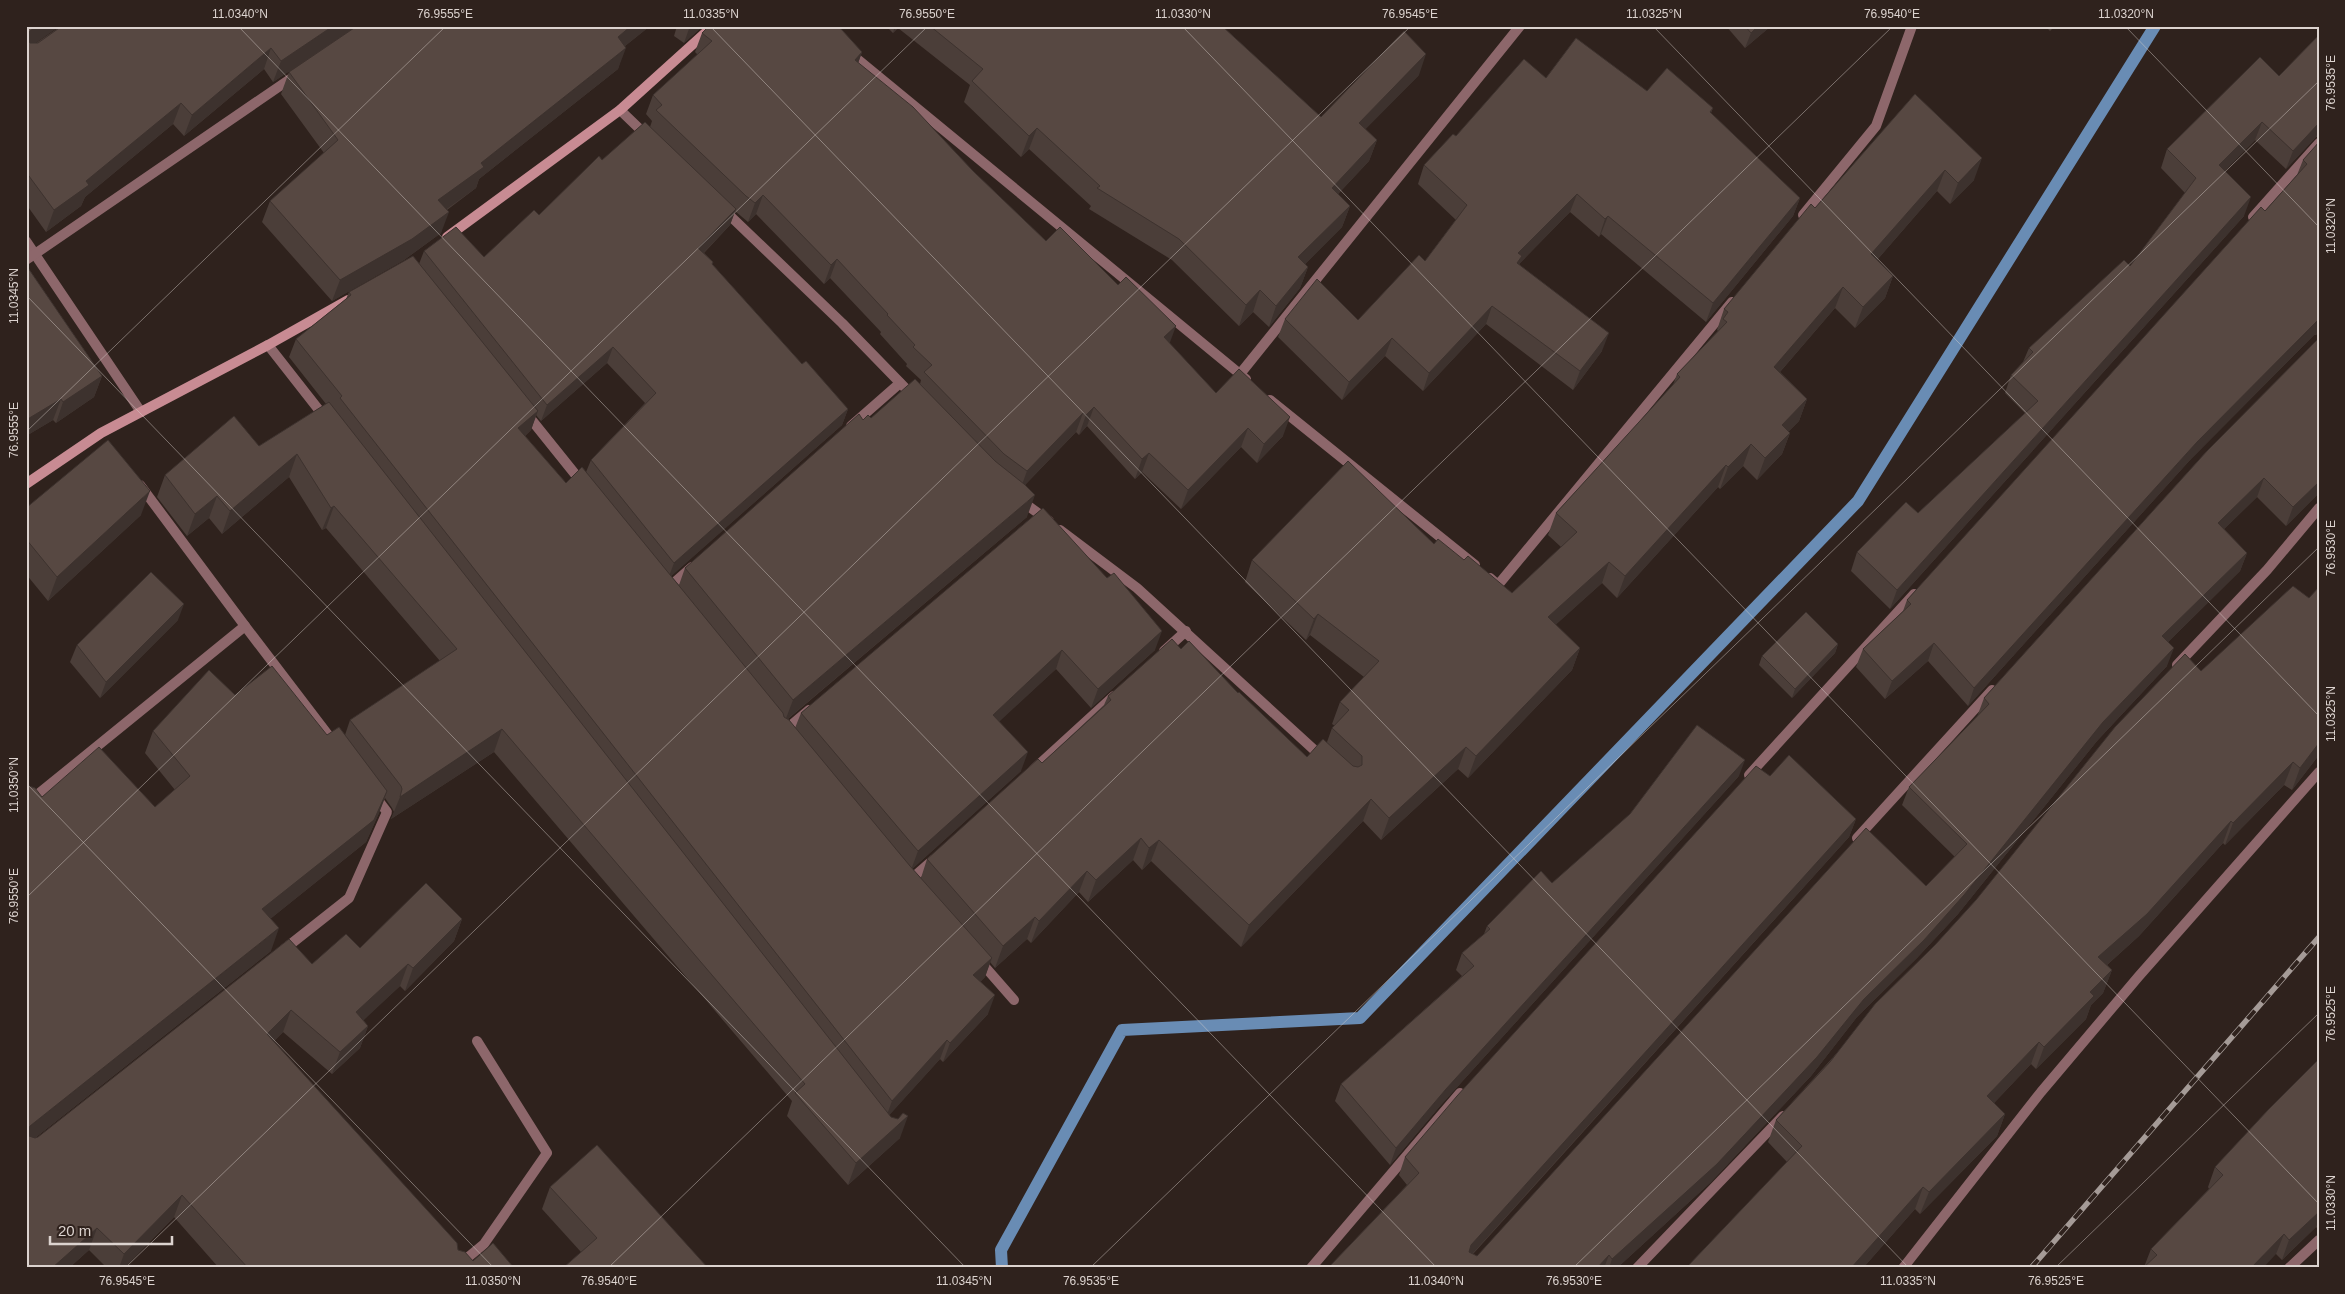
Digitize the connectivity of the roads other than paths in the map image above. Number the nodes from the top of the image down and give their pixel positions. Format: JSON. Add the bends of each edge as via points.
{"nodes":[{"id":1,"x":713,"y":26,"type":"edge"},
{"id":2,"x":1520,"y":26,"type":"edge"},
{"id":3,"x":1912,"y":26,"type":"edge"},
{"id":4,"x":840,"y":45,"type":"edge"},
{"id":5,"x":303,"y":71,"type":"edge"},
{"id":6,"x":620,"y":110,"type":"junction"},
{"id":7,"x":2319,"y":143,"type":"edge"},
{"id":8,"x":656,"y":145,"type":"edge"},
{"id":9,"x":713,"y":200,"type":"edge"},
{"id":10,"x":1794,"y":225,"type":"edge"},
{"id":11,"x":2246,"y":225,"type":"edge"},
{"id":12,"x":26,"y":241,"type":"edge"},
{"id":13,"x":440,"y":243,"type":"edge"},
{"id":14,"x":30,"y":257,"type":"edge"},
{"id":15,"x":359,"y":294,"type":"edge"},
{"id":16,"x":1738,"y":294,"type":"edge"},
{"id":17,"x":268,"y":345,"type":"junction"},
{"id":18,"x":1240,"y":374,"type":"junction"},
{"id":19,"x":900,"y":383,"type":"junction"},
{"id":20,"x":920,"y":403,"type":"edge"},
{"id":21,"x":519,"y":404,"type":"edge"},
{"id":22,"x":141,"y":412,"type":"junction"},
{"id":23,"x":336,"y":431,"type":"edge"},
{"id":24,"x":842,"y":434,"type":"edge"},
{"id":25,"x":135,"y":479,"type":"edge"},
{"id":26,"x":26,"y":484,"type":"edge"},
{"id":27,"x":587,"y":489,"type":"edge"},
{"id":28,"x":1013,"y":494,"type":"edge"},
{"id":29,"x":2319,"y":508,"type":"edge"},
{"id":30,"x":703,"y":557,"type":"edge"},
{"id":31,"x":1922,"y":585,"type":"edge"},
{"id":32,"x":667,"y":589,"type":"edge"},
{"id":33,"x":245,"y":626,"type":"junction"},
{"id":34,"x":1186,"y":631,"type":"junction"},
{"id":35,"x":1157,"y":658,"type":"edge"},
{"id":36,"x":2168,"y":674,"type":"edge"},
{"id":37,"x":2002,"y":679,"type":"edge"},
{"id":38,"x":1120,"y":690,"type":"edge"},
{"id":39,"x":821,"y":700,"type":"edge"},
{"id":40,"x":783,"y":732,"type":"edge"},
{"id":41,"x":340,"y":750,"type":"edge"},
{"id":42,"x":1335,"y":769,"type":"edge"},
{"id":43,"x":2319,"y":772,"type":"edge"},
{"id":44,"x":1026,"y":776,"type":"edge"},
{"id":45,"x":1744,"y":781,"type":"edge"},
{"id":46,"x":370,"y":789,"type":"edge"},
{"id":47,"x":26,"y":804,"type":"edge"},
{"id":48,"x":1848,"y":848,"type":"edge"},
{"id":49,"x":938,"y":855,"type":"edge"},
{"id":50,"x":910,"y":881,"type":"edge"},
{"id":51,"x":975,"y":955,"type":"edge"},
{"id":52,"x":272,"y":959,"type":"edge"},
{"id":53,"x":1014,"y":1000,"type":"dead end"},
{"id":54,"x":477,"y":1041,"type":"dead end"},
{"id":55,"x":1465,"y":1088,"type":"edge"},
{"id":56,"x":1792,"y":1106,"type":"edge"},
{"id":57,"x":2317,"y":1247,"type":"edge"},
{"id":58,"x":454,"y":1268,"type":"edge"},
{"id":59,"x":1311,"y":1268,"type":"edge"},
{"id":60,"x":1638,"y":1268,"type":"edge"},
{"id":61,"x":1902,"y":1268,"type":"edge"},
{"id":62,"x":2289,"y":1268,"type":"edge"}],
"edges":[{"from":1,"to":6,"type":"street"},
{"from":2,"to":18,"type":"street"},
{"from":3,"to":10,"type":"street","via":[[1876,126]]},
{"from":4,"to":18,"type":"street"},
{"from":5,"to":14,"type":"street"},
{"from":6,"to":8,"type":"street"},
{"from":6,"to":13,"type":"street"},
{"from":7,"to":11,"type":"street"},
{"from":9,"to":19,"type":"street"},
{"from":12,"to":14,"type":"street"},
{"from":14,"to":22,"type":"street"},
{"from":15,"to":17,"type":"street"},
{"from":16,"to":18,"type":"street","via":[[1498,585]]},
{"from":17,"to":22,"type":"street"},
{"from":17,"to":23,"type":"street"},
{"from":19,"to":20,"type":"street"},
{"from":19,"to":24,"type":"street"},
{"from":21,"to":27,"type":"street"},
{"from":22,"to":26,"type":"street"},
{"from":25,"to":33,"type":"street"},
{"from":28,"to":34,"type":"street","via":[[1036,518],[1137,588]]},
{"from":29,"to":36,"type":"street","via":[[2266,570]]},
{"from":30,"to":32,"type":"street"},
{"from":31,"to":45,"type":"street"},
{"from":33,"to":41,"type":"street"},
{"from":33,"to":47,"type":"street"},
{"from":34,"to":35,"type":"street"},
{"from":34,"to":42,"type":"street"},
{"from":37,"to":48,"type":"street"},
{"from":38,"to":44,"type":"street"},
{"from":39,"to":40,"type":"street"},
{"from":43,"to":61,"type":"street","via":[[2041,1092]]},
{"from":46,"to":52,"type":"street","via":[[387,812],[349,898]]},
{"from":49,"to":50,"type":"street"},
{"from":51,"to":53,"type":"street"},
{"from":54,"to":58,"type":"street","via":[[547,1153],[484,1244]]},
{"from":55,"to":59,"type":"street"},
{"from":56,"to":60,"type":"street"},
{"from":57,"to":62,"type":"street"}]}
